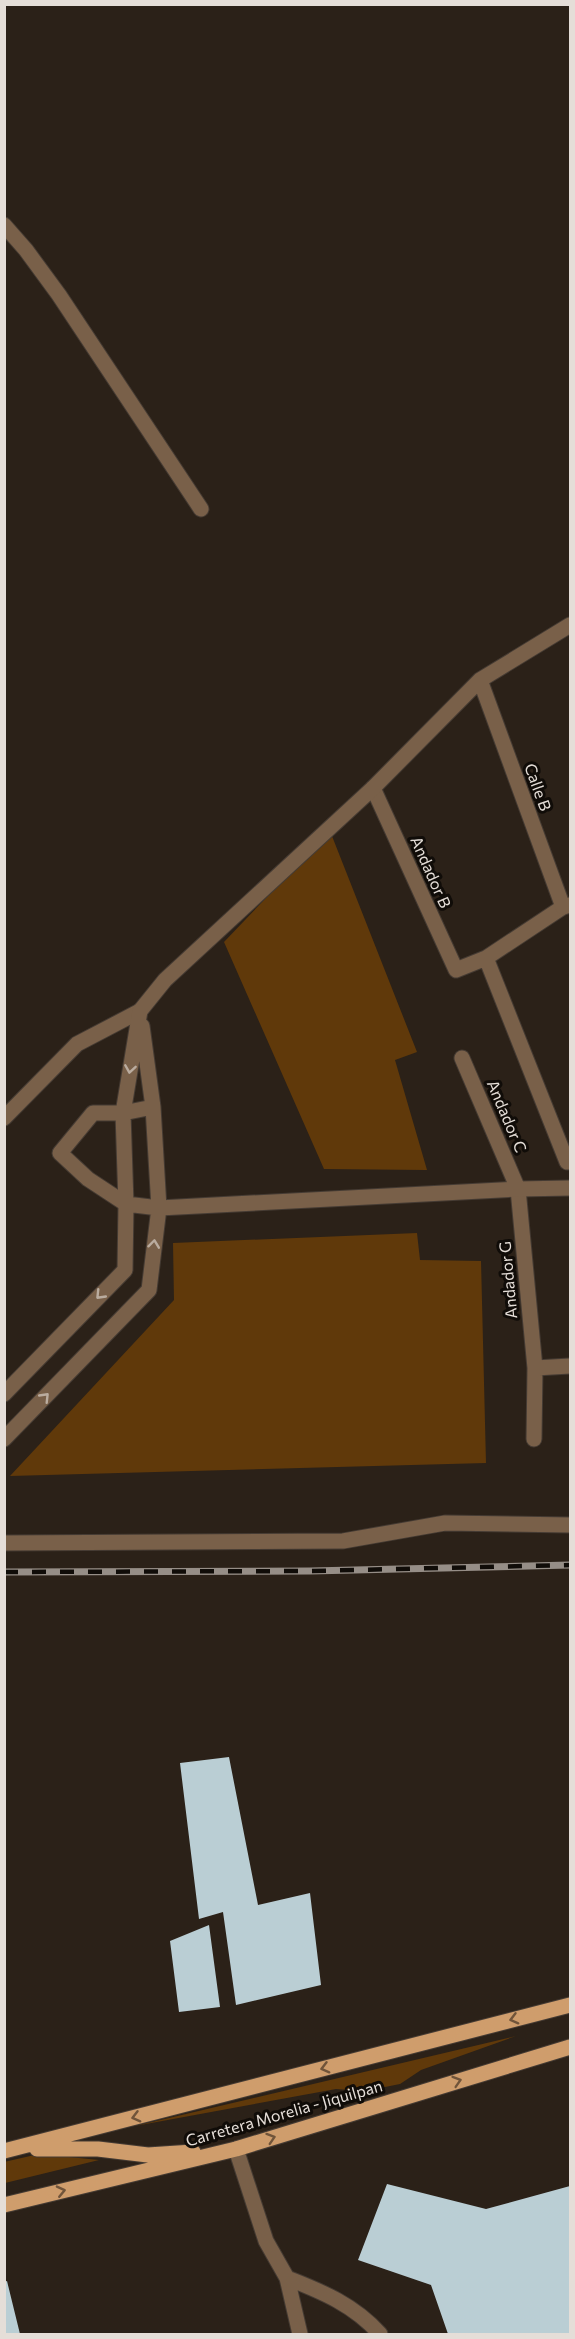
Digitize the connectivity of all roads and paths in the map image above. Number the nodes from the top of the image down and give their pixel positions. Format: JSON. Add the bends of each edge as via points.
{"nodes":[{"id":1,"x":4,"y":225,"type":"edge"},
{"id":2,"x":201,"y":509,"type":"dead end"},
{"id":3,"x":570,"y":625,"type":"edge"},
{"id":4,"x":480,"y":680,"type":"junction"},
{"id":5,"x":374,"y":788,"type":"junction"},
{"id":6,"x":567,"y":906,"type":"edge"},
{"id":7,"x":486,"y":958,"type":"junction"},
{"id":8,"x":140,"y":1011,"type":"junction"},
{"id":9,"x":462,"y":1058,"type":"dead end"},
{"id":10,"x":153,"y":1107,"type":"junction"},
{"id":11,"x":123,"y":1113,"type":"junction"},
{"id":12,"x":4,"y":1118,"type":"edge"},
{"id":13,"x":567,"y":1162,"type":"dead end"},
{"id":14,"x":518,"y":1188,"type":"junction"},
{"id":15,"x":570,"y":1188,"type":"edge"},
{"id":16,"x":126,"y":1204,"type":"junction"},
{"id":17,"x":159,"y":1208,"type":"junction"},
{"id":18,"x":570,"y":1366,"type":"edge"},
{"id":19,"x":534,"y":1368,"type":"junction"},
{"id":20,"x":4,"y":1394,"type":"edge"},
{"id":21,"x":4,"y":1439,"type":"edge"},
{"id":22,"x":534,"y":1439,"type":"dead end"},
{"id":23,"x":570,"y":1525,"type":"edge"},
{"id":24,"x":4,"y":1544,"type":"edge"},
{"id":25,"x":570,"y":2005,"type":"edge"},
{"id":26,"x":570,"y":2047,"type":"edge"},
{"id":27,"x":236,"y":2149,"type":"junction"},
{"id":28,"x":4,"y":2152,"type":"edge"},
{"id":29,"x":4,"y":2205,"type":"edge"},
{"id":30,"x":287,"y":2278,"type":"junction"},
{"id":31,"x":300,"y":2334,"type":"edge"},
{"id":32,"x":380,"y":2334,"type":"edge"}],
"edges":[{"from":1,"to":2,"type":"street","via":[[59,295]]},
{"from":3,"to":4,"type":"street"},
{"from":4,"to":5,"type":"street"},
{"from":4,"to":6,"type":"street","name":"Calle B"},
{"from":5,"to":7,"type":"street","name":"Andador B","via":[[456,970]]},
{"from":5,"to":8,"type":"street","via":[[165,980]]},
{"from":6,"to":7,"type":"street"},
{"from":7,"to":13,"type":"street"},
{"from":8,"to":10,"type":"street"},
{"from":8,"to":11,"type":"street","one_way":true},
{"from":8,"to":12,"type":"street","via":[[77,1044]]},
{"from":9,"to":14,"type":"street","name":"Andador C"},
{"from":10,"to":11,"type":"street"},
{"from":10,"to":17,"type":"street"},
{"from":11,"to":16,"type":"street"},
{"from":11,"to":16,"type":"street","via":[[93,1113],[60,1153],[88,1179]]},
{"from":14,"to":15,"type":"street"},
{"from":14,"to":17,"type":"street"},
{"from":14,"to":19,"type":"street","name":"Andador G"},
{"from":16,"to":17,"type":"street"},
{"from":16,"to":20,"type":"street","one_way":true,"via":[[125,1270]]},
{"from":21,"to":17,"type":"street","one_way":true,"via":[[149,1290]]},
{"from":18,"to":19,"type":"street"},
{"from":19,"to":22,"type":"street","name":"Andador G"},
{"from":23,"to":24,"type":"street","via":[[445,1523],[343,1541]]},
{"from":25,"to":28,"type":"main road","name":"Carretera Morelia - Jiquilpan","one_way":true},
{"from":27,"to":26,"type":"main road","name":"Carretera Morelia - Jiquilpan","one_way":true},
{"from":27,"to":28,"type":"main road","via":[[148,2155],[80,2148]]},
{"from":29,"to":27,"type":"main road","name":"Carretera Morelia - Jiquilpan","one_way":true},
{"from":27,"to":30,"type":"street","via":[[266,2241]]},
{"from":30,"to":31,"type":"street"},
{"from":30,"to":32,"type":"street","via":[[342,2301]]}]}
